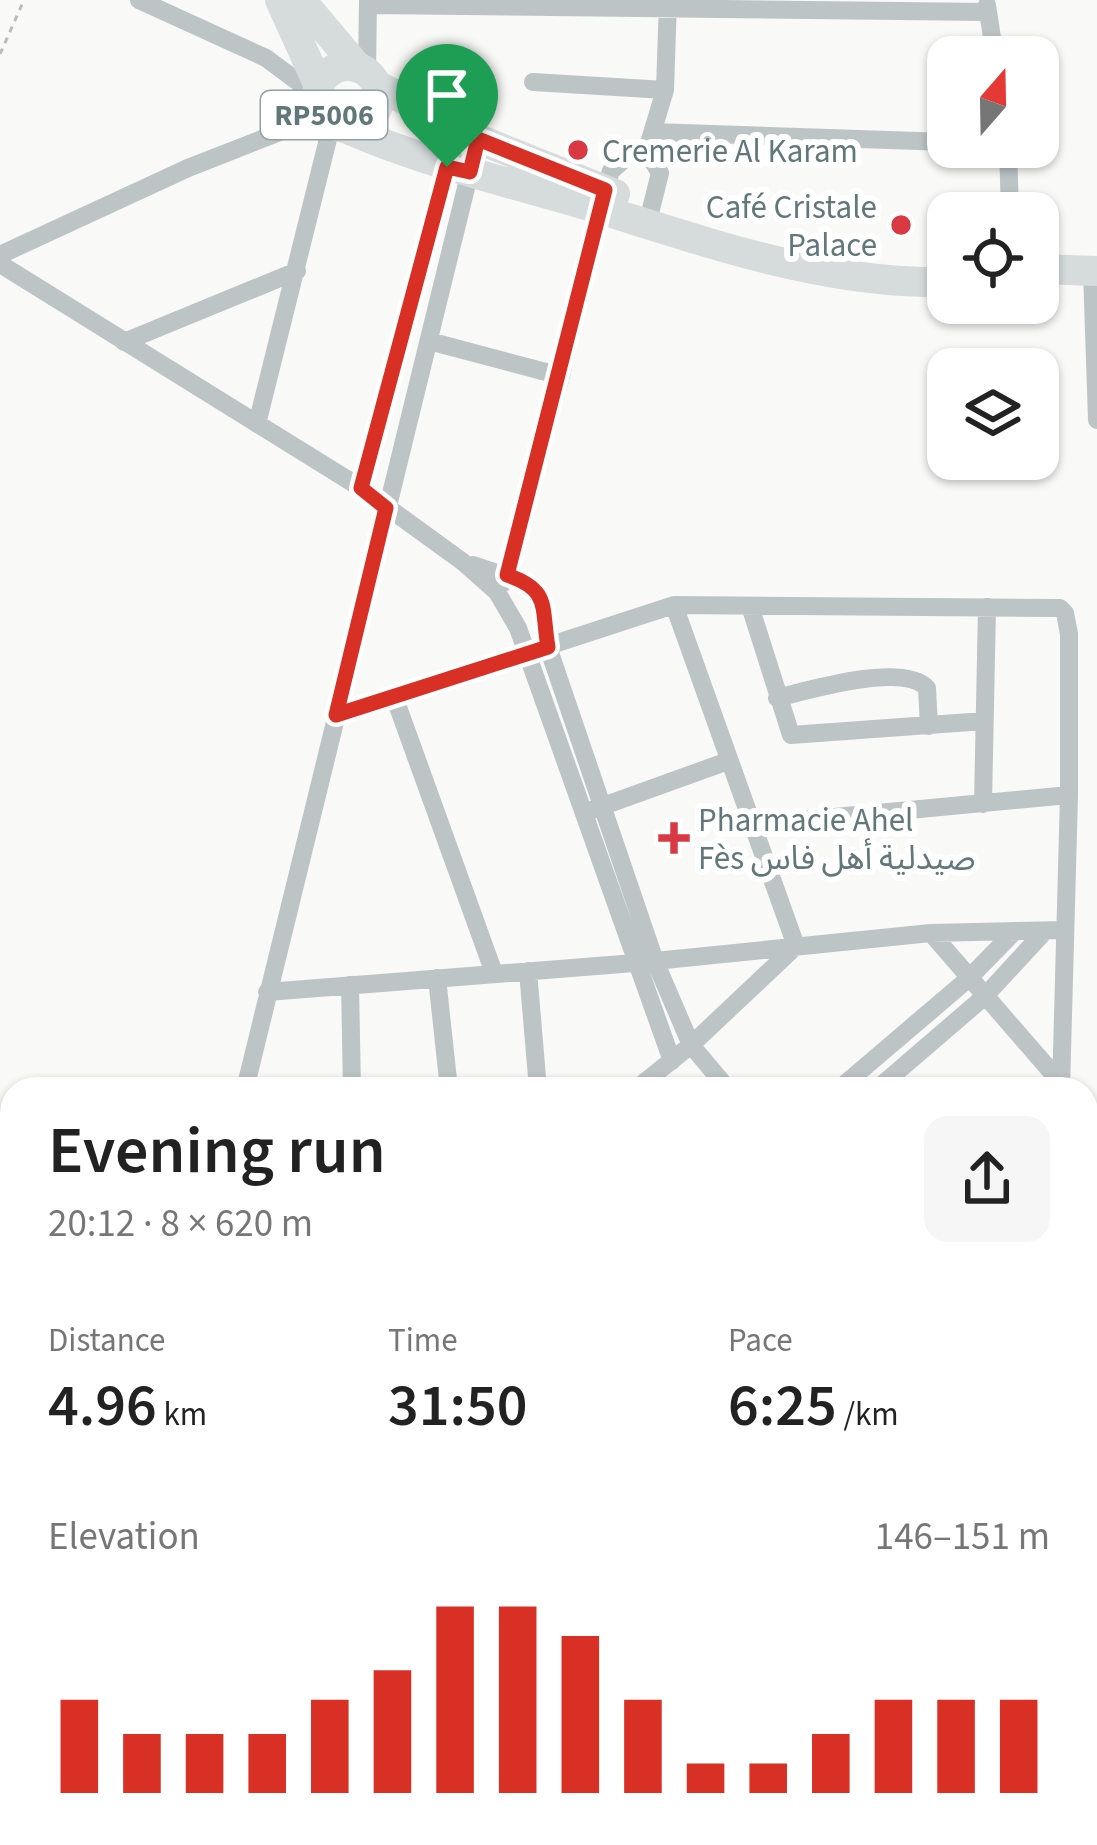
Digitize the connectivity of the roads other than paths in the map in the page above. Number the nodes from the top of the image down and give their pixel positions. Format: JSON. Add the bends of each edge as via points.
{"nodes":[{"id":1,"x":139,"y":0,"type":"edge"},
{"id":2,"x":280,"y":0,"type":"edge"},
{"id":3,"x":301,"y":0,"type":"edge"},
{"id":4,"x":368,"y":2,"type":"edge"},
{"id":5,"x":668,"y":4,"type":"edge"},
{"id":6,"x":987,"y":6,"type":"edge"},
{"id":7,"x":992,"y":36,"type":"edge"},
{"id":8,"x":367,"y":75,"type":"junction"},
{"id":9,"x":533,"y":82,"type":"dead end"},
{"id":10,"x":665,"y":90,"type":"junction"},
{"id":11,"x":326,"y":108,"type":"junction"},
{"id":12,"x":653,"y":132,"type":"junction"},
{"id":13,"x":468,"y":134,"type":"junction"},
{"id":14,"x":927,"y":141,"type":"edge"},
{"id":15,"x":645,"y":156,"type":"junction"},
{"id":16,"x":459,"y":170,"type":"junction"},
{"id":17,"x":602,"y":200,"type":"junction"},
{"id":18,"x":650,"y":216,"type":"junction"},
{"id":19,"x":0,"y":260,"type":"edge"},
{"id":20,"x":927,"y":261,"type":"edge"},
{"id":21,"x":297,"y":271,"type":"junction"},
{"id":22,"x":1059,"y":271,"type":"edge"},
{"id":23,"x":1095,"y":271,"type":"edge"},
{"id":24,"x":927,"y":280,"type":"edge"},
{"id":25,"x":429,"y":341,"type":"junction"},
{"id":26,"x":124,"y":343,"type":"junction"},
{"id":27,"x":561,"y":376,"type":"junction"},
{"id":28,"x":1097,"y":420,"type":"edge"},
{"id":29,"x":256,"y":424,"type":"junction"},
{"id":30,"x":361,"y":488,"type":"junction"},
{"id":31,"x":386,"y":508,"type":"junction"},
{"id":32,"x":502,"y":584,"type":"junction"},
{"id":33,"x":674,"y":604,"type":"junction"},
{"id":34,"x":750,"y":606,"type":"junction"},
{"id":35,"x":987,"y":607,"type":"junction"},
{"id":36,"x":548,"y":647,"type":"junction"},
{"id":37,"x":526,"y":653,"type":"junction"},
{"id":38,"x":394,"y":696,"type":"junction"},
{"id":39,"x":777,"y":698,"type":"junction"},
{"id":40,"x":336,"y":715,"type":"junction"},
{"id":41,"x":984,"y":721,"type":"junction"},
{"id":42,"x":929,"y":725,"type":"junction"},
{"id":43,"x":728,"y":761,"type":"junction"},
{"id":44,"x":1069,"y":795,"type":"junction"},
{"id":45,"x":983,"y":804,"type":"junction"},
{"id":46,"x":591,"y":810,"type":"junction"},
{"id":47,"x":750,"y":825,"type":"junction"},
{"id":48,"x":1055,"y":930,"type":"junction"},
{"id":49,"x":1015,"y":931,"type":"junction"},
{"id":50,"x":931,"y":933,"type":"junction"},
{"id":51,"x":796,"y":946,"type":"junction"},
{"id":52,"x":645,"y":962,"type":"junction"},
{"id":53,"x":528,"y":971,"type":"junction"},
{"id":54,"x":494,"y":974,"type":"junction"},
{"id":55,"x":436,"y":978,"type":"junction"},
{"id":56,"x":968,"y":979,"type":"junction"},
{"id":57,"x":350,"y":985,"type":"junction"},
{"id":58,"x":268,"y":992,"type":"junction"},
{"id":59,"x":984,"y":997,"type":"junction"},
{"id":60,"x":691,"y":1045,"type":"junction"},
{"id":61,"x":672,"y":1060,"type":"junction"},
{"id":62,"x":248,"y":1077,"type":"edge"},
{"id":63,"x":352,"y":1077,"type":"edge"},
{"id":64,"x":448,"y":1077,"type":"edge"},
{"id":65,"x":537,"y":1077,"type":"edge"},
{"id":66,"x":651,"y":1077,"type":"edge"},
{"id":67,"x":718,"y":1077,"type":"edge"},
{"id":68,"x":853,"y":1077,"type":"edge"},
{"id":69,"x":891,"y":1077,"type":"edge"},
{"id":70,"x":1053,"y":1077,"type":"edge"},
{"id":71,"x":1061,"y":1077,"type":"edge"}],
"edges":[{"from":1,"to":11,"type":"street","via":[[266,58]]},
{"from":2,"to":11,"type":"main road","number":"RP5006"},
{"from":3,"to":8,"type":"main road","number":"RP5006"},
{"from":4,"to":5,"type":"street"},
{"from":4,"to":8,"type":"street"},
{"from":5,"to":6,"type":"street"},
{"from":5,"to":10,"type":"street"},
{"from":6,"to":7,"type":"street"},
{"from":8,"to":11,"type":"main road","number":"RP5006","via":[[348,66],[331,71]]},
{"from":8,"to":11,"type":"main road","number":"RP5006","via":[[373,115],[356,127]]},
{"from":8,"to":13,"type":"main road","number":"RP5006"},
{"from":9,"to":10,"type":"street"},
{"from":10,"to":12,"type":"street"},
{"from":11,"to":16,"type":"main road","number":"RP5006"},
{"from":11,"to":19,"type":"street","via":[[107,203]]},
{"from":11,"to":21,"type":"street"},
{"from":12,"to":14,"type":"street"},
{"from":12,"to":15,"type":"street"},
{"from":13,"to":16,"type":"street"},
{"from":13,"to":17,"type":"main road","number":"RP5006"},
{"from":15,"to":17,"type":"street","via":[[621,158]]},
{"from":15,"to":18,"type":"street","via":[[660,173]]},
{"from":16,"to":17,"type":"main road","number":"RP5006"},
{"from":16,"to":25,"type":"street"},
{"from":16,"to":30,"type":"street"},
{"from":17,"to":18,"type":"main road","number":"RP5006"},
{"from":17,"to":27,"type":"street"},
{"from":18,"to":20,"type":"main road","number":"RP5006","via":[[853,256]]},
{"from":18,"to":24,"type":"main road","number":"RP5006","via":[[744,254]]},
{"from":19,"to":26,"type":"street"},
{"from":21,"to":26,"type":"street"},
{"from":21,"to":29,"type":"street"},
{"from":22,"to":23,"type":"main road"},
{"from":23,"to":28,"type":"street"},
{"from":25,"to":27,"type":"street"},
{"from":25,"to":31,"type":"street"},
{"from":26,"to":29,"type":"street"},
{"from":27,"to":32,"type":"street"},
{"from":29,"to":30,"type":"street"},
{"from":30,"to":31,"type":"street"},
{"from":31,"to":32,"type":"street"},
{"from":31,"to":40,"type":"street"},
{"from":32,"to":36,"type":"street","via":[[538,592]]},
{"from":32,"to":37,"type":"street"},
{"from":33,"to":34,"type":"street"},
{"from":33,"to":36,"type":"street"},
{"from":33,"to":43,"type":"street"},
{"from":34,"to":35,"type":"street"},
{"from":34,"to":39,"type":"street"},
{"from":35,"to":41,"type":"street"},
{"from":35,"to":44,"type":"street","via":[[1065,613]]},
{"from":36,"to":37,"type":"street"},
{"from":36,"to":46,"type":"street"},
{"from":37,"to":38,"type":"street"},
{"from":37,"to":46,"type":"street"},
{"from":38,"to":40,"type":"street"},
{"from":38,"to":54,"type":"street"},
{"from":39,"to":42,"type":"street","via":[[794,736]]},
{"from":39,"to":42,"type":"street","via":[[847,681],[916,680],[927,688]]},
{"from":40,"to":58,"type":"street"},
{"from":41,"to":42,"type":"street"},
{"from":41,"to":45,"type":"street"},
{"from":43,"to":46,"type":"street"},
{"from":43,"to":47,"type":"street"},
{"from":44,"to":45,"type":"street"},
{"from":44,"to":48,"type":"street"},
{"from":45,"to":47,"type":"street"},
{"from":46,"to":52,"type":"street"},
{"from":47,"to":51,"type":"street"},
{"from":48,"to":49,"type":"street"},
{"from":48,"to":59,"type":"street"},
{"from":48,"to":71,"type":"street"},
{"from":49,"to":50,"type":"street"},
{"from":49,"to":56,"type":"street"},
{"from":50,"to":51,"type":"street"},
{"from":50,"to":56,"type":"street"},
{"from":51,"to":52,"type":"street"},
{"from":51,"to":60,"type":"street"},
{"from":52,"to":53,"type":"street"},
{"from":52,"to":60,"type":"street"},
{"from":52,"to":61,"type":"street"},
{"from":53,"to":54,"type":"street"},
{"from":53,"to":65,"type":"street"},
{"from":54,"to":55,"type":"street"},
{"from":55,"to":57,"type":"street"},
{"from":55,"to":64,"type":"street"},
{"from":56,"to":59,"type":"street"},
{"from":56,"to":68,"type":"street"},
{"from":57,"to":58,"type":"street"},
{"from":57,"to":63,"type":"street"},
{"from":58,"to":62,"type":"street"},
{"from":59,"to":69,"type":"street"},
{"from":59,"to":70,"type":"street"},
{"from":60,"to":61,"type":"street"},
{"from":60,"to":67,"type":"street"},
{"from":61,"to":66,"type":"street"}]}
